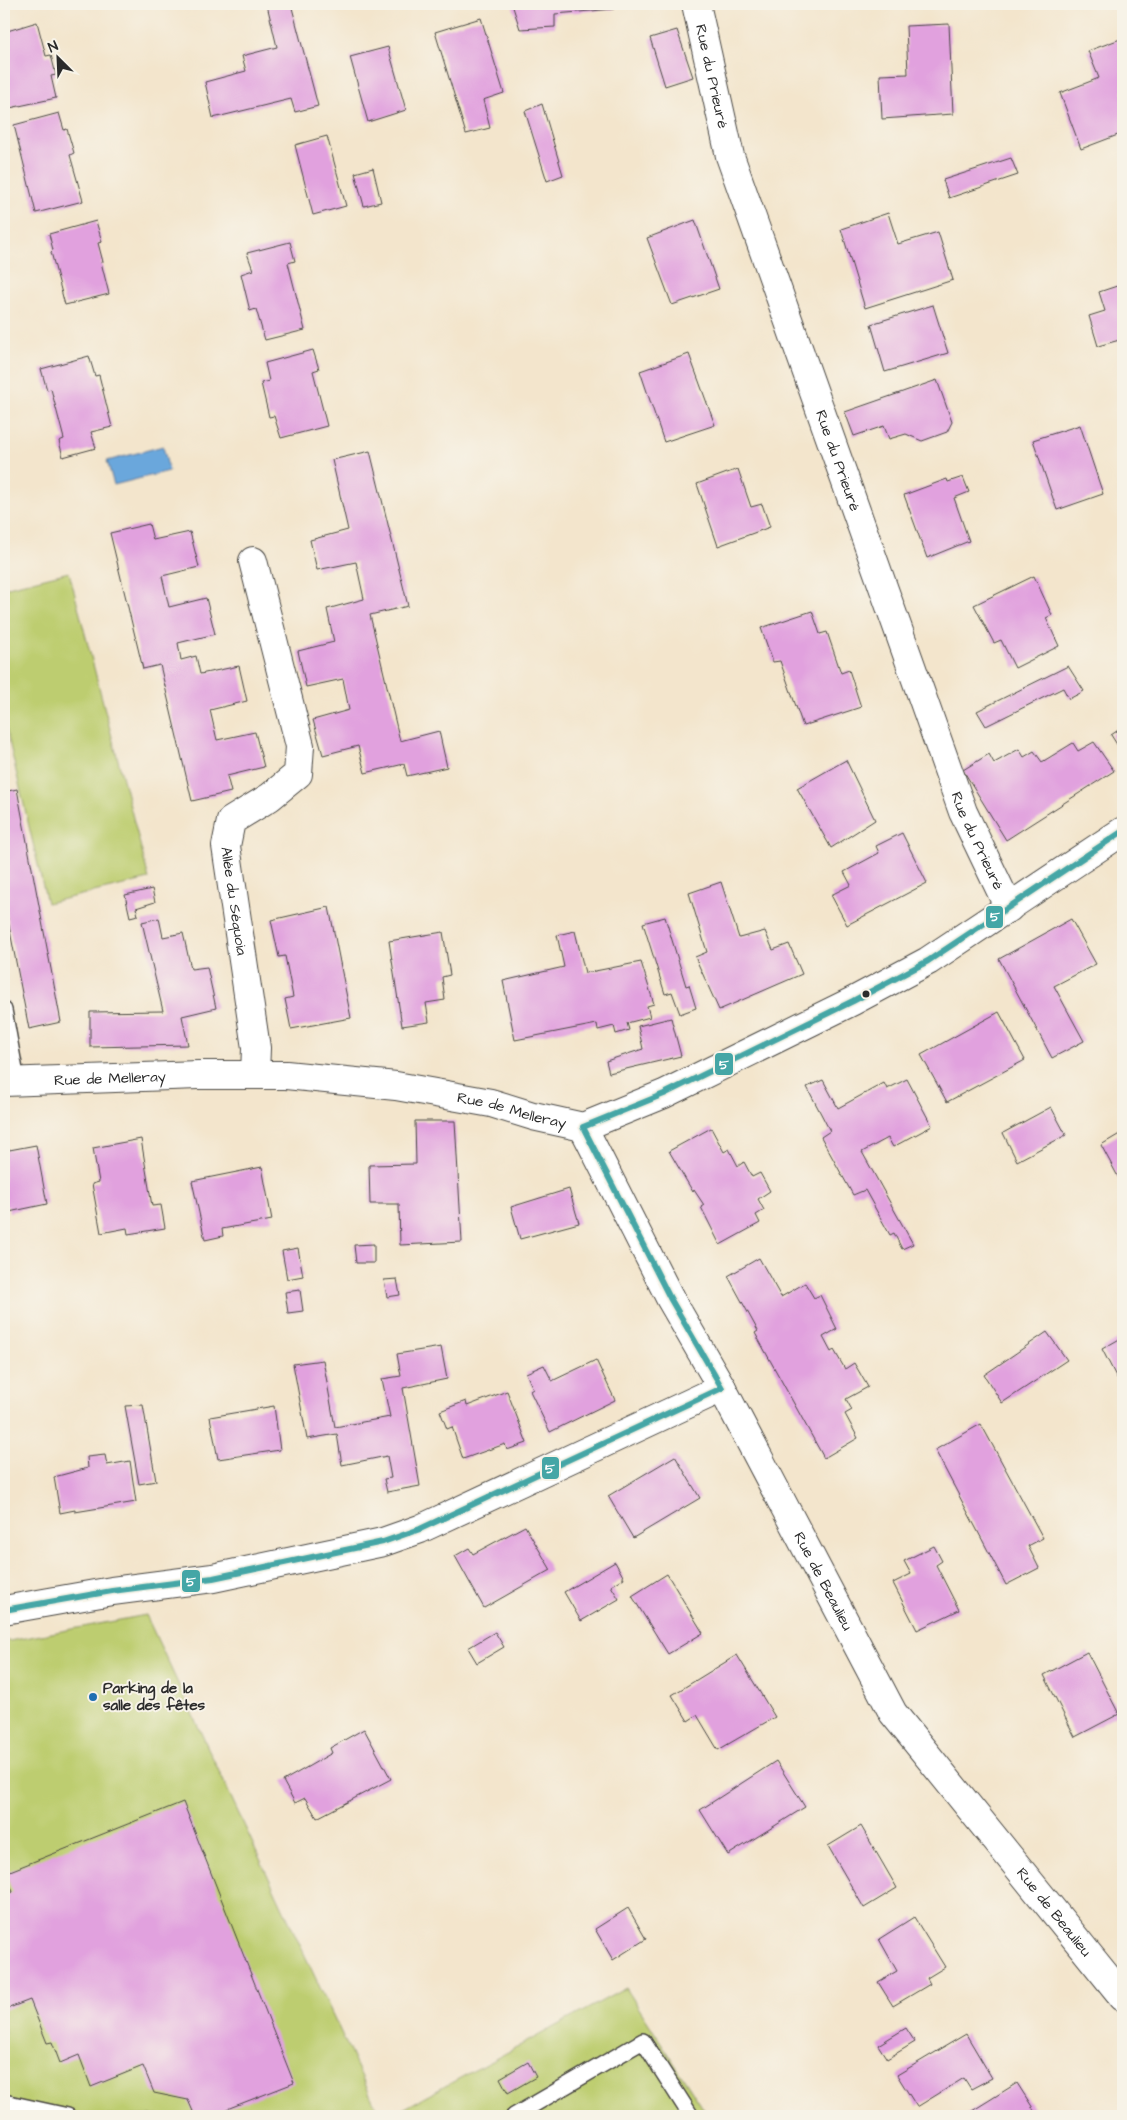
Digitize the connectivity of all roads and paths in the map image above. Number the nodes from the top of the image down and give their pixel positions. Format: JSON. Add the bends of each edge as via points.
{"nodes":[{"id":1,"x":696,"y":4,"type":"edge"},
{"id":2,"x":253,"y":561,"type":"dead end"},
{"id":3,"x":1123,"y":831,"type":"edge"},
{"id":4,"x":1009,"y":908,"type":"junction"},
{"id":5,"x":4,"y":1010,"type":"edge"},
{"id":6,"x":255,"y":1074,"type":"junction"},
{"id":7,"x":10,"y":1082,"type":"edge"},
{"id":8,"x":583,"y":1127,"type":"junction"},
{"id":9,"x":722,"y":1388,"type":"junction"},
{"id":10,"x":4,"y":1610,"type":"edge"},
{"id":11,"x":1123,"y":1997,"type":"edge"},
{"id":12,"x":4,"y":2102,"type":"edge"},
{"id":13,"x":68,"y":2116,"type":"edge"},
{"id":14,"x":514,"y":2116,"type":"edge"},
{"id":15,"x":691,"y":2116,"type":"edge"}],
"edges":[{"from":1,"to":4,"type":"street","name":"Rue du Prieuré","via":[[730,156],[962,812]]},
{"from":2,"to":6,"type":"street","name":"Allée du Séquoia","via":[[300,746],[298,774],[270,797],[231,821],[226,846],[256,1048]]},
{"from":3,"to":4,"type":"street","name":"Rue de Melleray"},
{"from":4,"to":8,"type":"street","name":"Rue de Melleray","via":[[928,961],[853,1002],[664,1094]]},
{"from":5,"to":7,"type":"lane"},
{"from":6,"to":7,"type":"street","name":"Rue de Melleray"},
{"from":6,"to":8,"type":"street","name":"Rue de Melleray","via":[[396,1086],[491,1103]]},
{"from":8,"to":9,"type":"street","name":"Rue de Beaulieu","via":[[670,1298]]},
{"from":9,"to":10,"type":"street","via":[[420,1530],[382,1542],[213,1578]]},
{"from":9,"to":11,"type":"street","name":"Rue de Beaulieu","via":[[893,1713]]},
{"from":12,"to":13,"type":"lane"},
{"from":14,"to":15,"type":"lane","via":[[643,2041]]}]}
